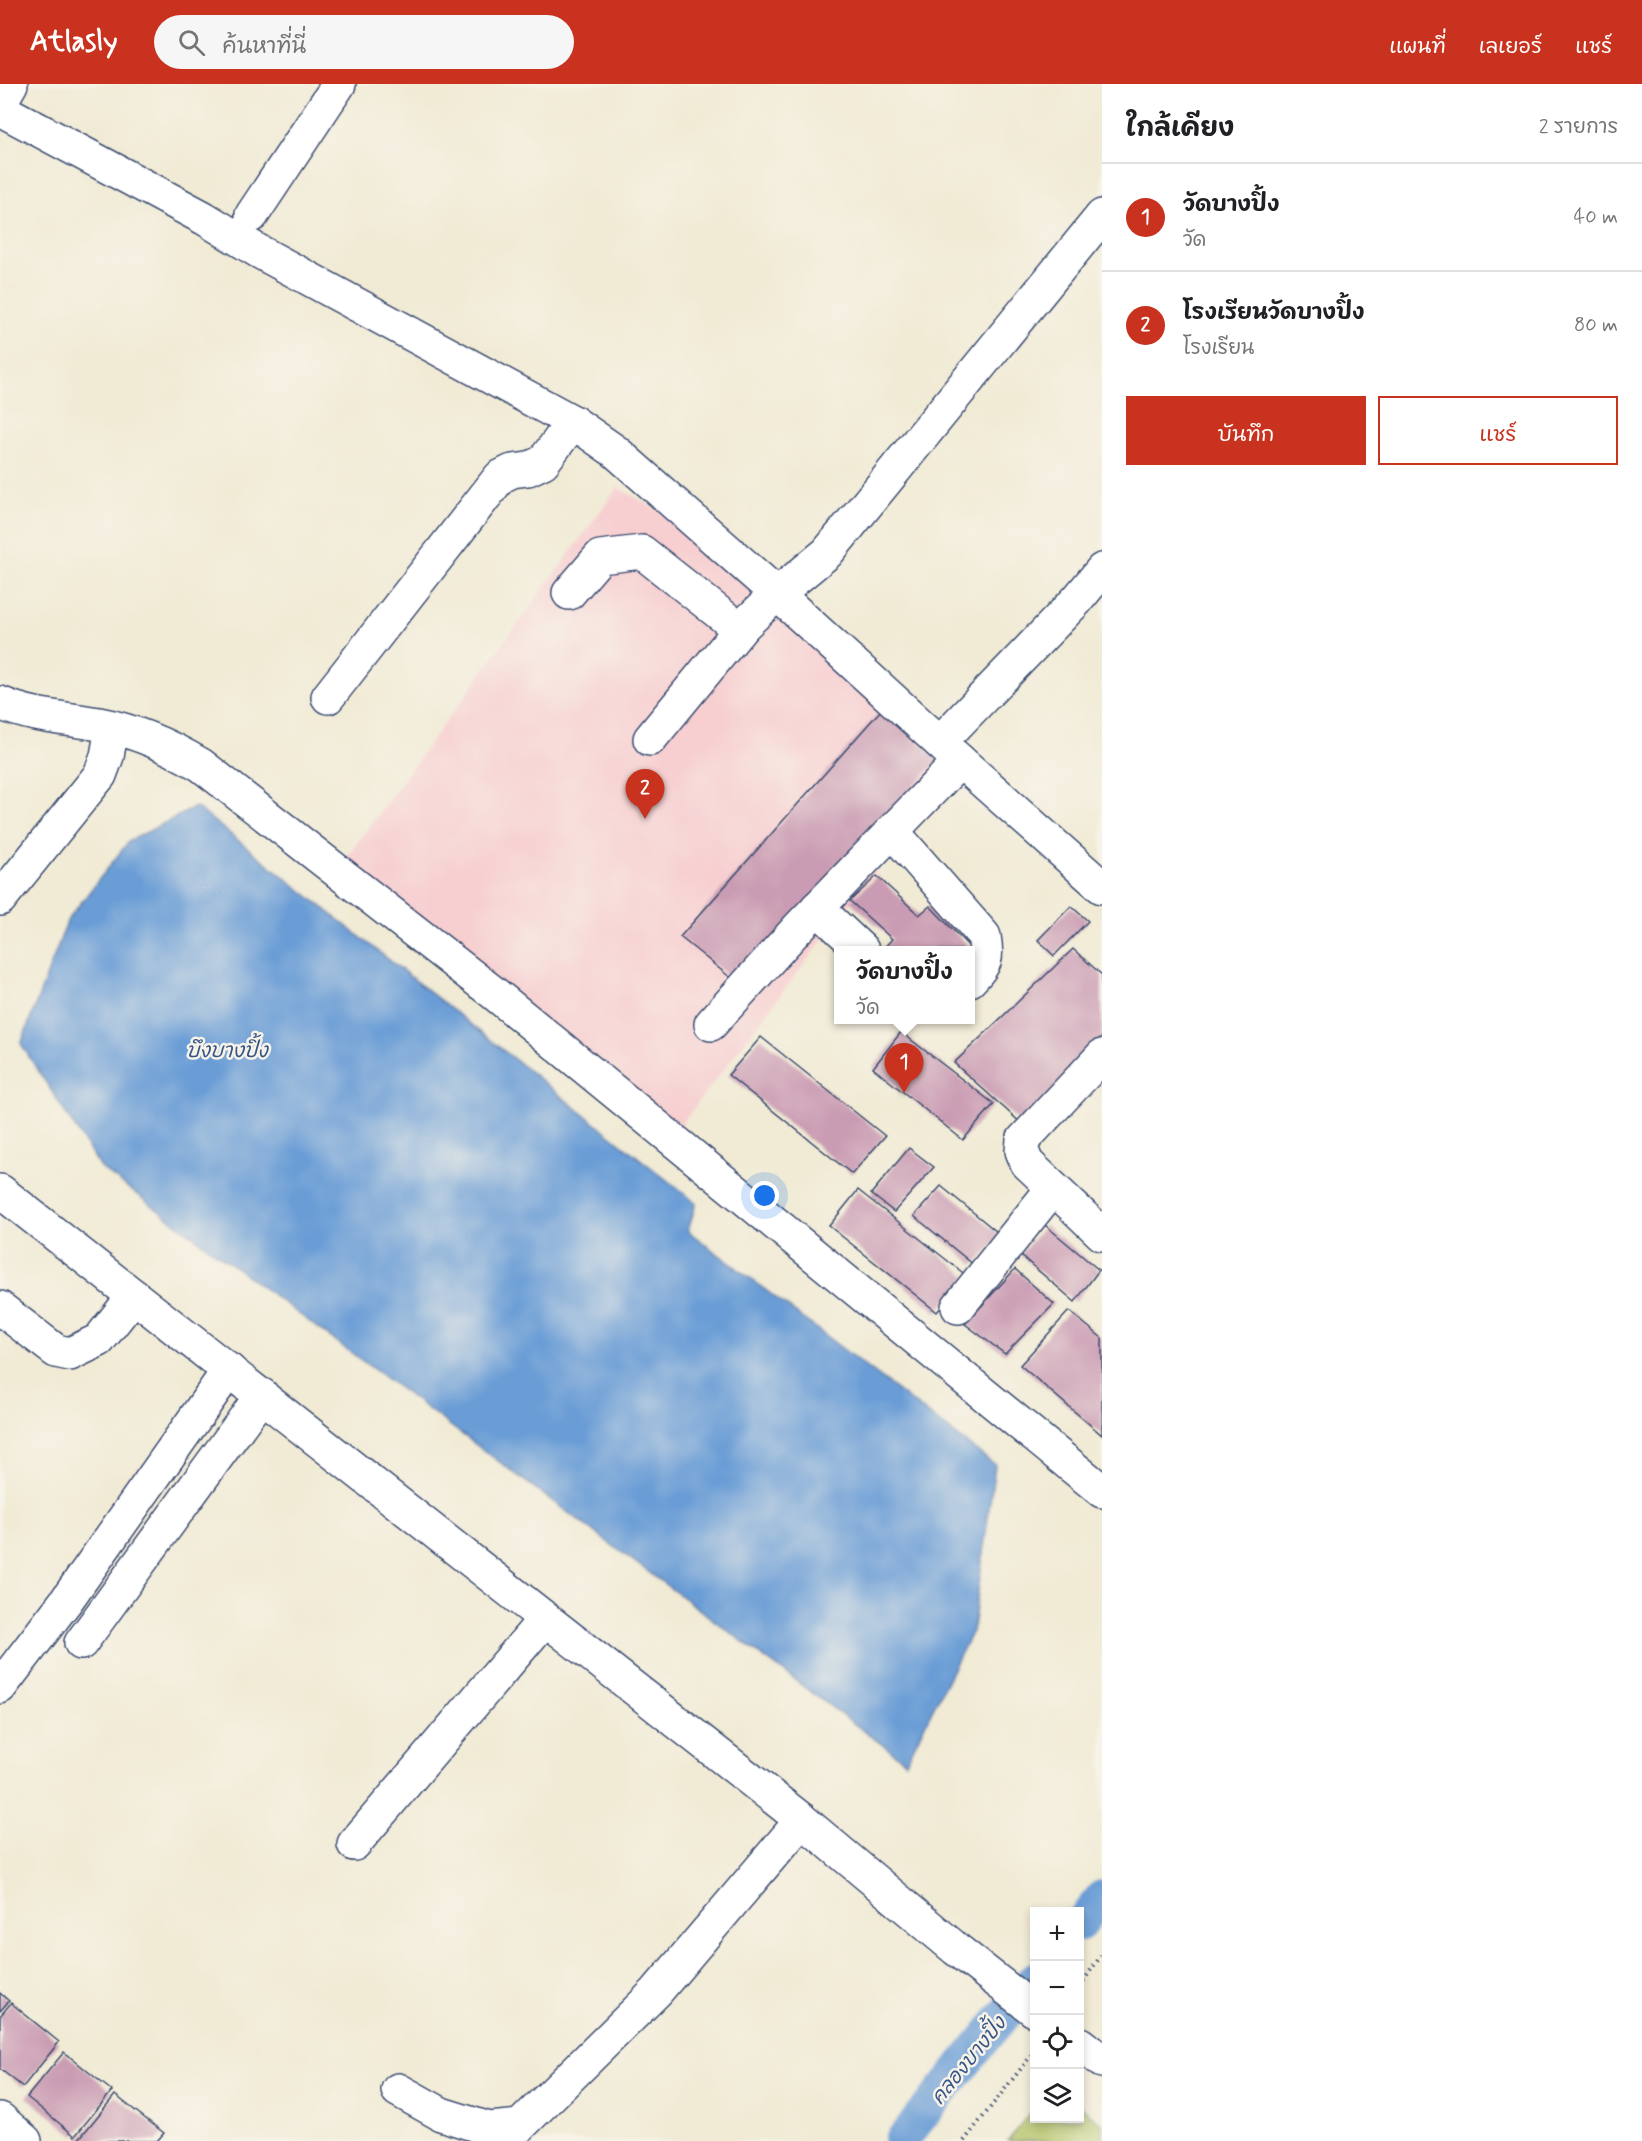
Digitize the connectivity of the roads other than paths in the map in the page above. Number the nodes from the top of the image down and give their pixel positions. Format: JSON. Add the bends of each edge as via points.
{"nodes":[{"id":1,"x":11,"y":84,"type":"edge"},
{"id":2,"x":339,"y":84,"type":"edge"},
{"id":3,"x":0,"y":103,"type":"edge"},
{"id":4,"x":0,"y":110,"type":"edge"},
{"id":5,"x":252,"y":215,"type":"dead end"},
{"id":6,"x":1102,"y":216,"type":"edge"},
{"id":7,"x":573,"y":422,"type":"junction"},
{"id":8,"x":1102,"y":570,"type":"edge"},
{"id":9,"x":569,"y":593,"type":"dead end"},
{"id":10,"x":777,"y":594,"type":"junction"},
{"id":11,"x":743,"y":626,"type":"junction"},
{"id":12,"x":328,"y":697,"type":"dead end"},
{"id":13,"x":0,"y":703,"type":"edge"},
{"id":14,"x":112,"y":728,"type":"junction"},
{"id":15,"x":650,"y":739,"type":"dead end"},
{"id":16,"x":950,"y":752,"type":"junction"},
{"id":17,"x":892,"y":831,"type":"junction"},
{"id":18,"x":1102,"y":887,"type":"edge"},
{"id":19,"x":0,"y":899,"type":"edge"},
{"id":20,"x":817,"y":908,"type":"junction"},
{"id":21,"x":857,"y":946,"type":"edge"},
{"id":22,"x":975,"y":975,"type":"edge"},
{"id":23,"x":711,"y":1024,"type":"dead end"},
{"id":24,"x":1102,"y":1056,"type":"edge"},
{"id":25,"x":1053,"y":1188,"type":"junction"},
{"id":26,"x":0,"y":1191,"type":"edge"},
{"id":27,"x":1102,"y":1234,"type":"edge"},
{"id":28,"x":134,"y":1296,"type":"junction"},
{"id":29,"x":958,"y":1307,"type":"dead end"},
{"id":30,"x":0,"y":1308,"type":"edge"},
{"id":31,"x":229,"y":1370,"type":"junction"},
{"id":32,"x":262,"y":1395,"type":"junction"},
{"id":33,"x":1102,"y":1491,"type":"edge"},
{"id":34,"x":545,"y":1618,"type":"junction"},
{"id":35,"x":81,"y":1643,"type":"dead end"},
{"id":36,"x":0,"y":1687,"type":"edge"},
{"id":37,"x":802,"y":1820,"type":"junction"},
{"id":38,"x":354,"y":1844,"type":"dead end"},
{"id":39,"x":1030,"y":2006,"type":"edge"},
{"id":40,"x":398,"y":2090,"type":"dead end"},
{"id":41,"x":0,"y":2119,"type":"edge"},
{"id":42,"x":25,"y":2141,"type":"edge"}],
"edges":[{"from":1,"to":3,"type":"street"},
{"from":2,"to":5,"type":"street"},
{"from":4,"to":7,"type":"street"},
{"from":6,"to":10,"type":"street","via":[[827,553]]},
{"from":7,"to":10,"type":"street","via":[[616,452]]},
{"from":7,"to":12,"type":"street","via":[[543,462],[500,477]]},
{"from":8,"to":16,"type":"street"},
{"from":9,"to":11,"type":"street","via":[[600,557],[642,552],[733,624]]},
{"from":10,"to":11,"type":"street"},
{"from":10,"to":16,"type":"street"},
{"from":11,"to":15,"type":"street"},
{"from":13,"to":14,"type":"street"},
{"from":14,"to":19,"type":"street","via":[[100,774]]},
{"from":14,"to":33,"type":"street","via":[[169,746],[201,765],[495,994]]},
{"from":16,"to":17,"type":"street"},
{"from":16,"to":18,"type":"street"},
{"from":17,"to":20,"type":"street"},
{"from":17,"to":22,"type":"street","via":[[984,936],[987,953],[983,967]]},
{"from":20,"to":21,"type":"street"},
{"from":20,"to":23,"type":"street"},
{"from":24,"to":25,"type":"street","via":[[1023,1140],[1027,1162]]},
{"from":25,"to":27,"type":"street"},
{"from":25,"to":29,"type":"street"},
{"from":26,"to":28,"type":"street"},
{"from":28,"to":30,"type":"street","via":[[99,1340],[70,1354],[56,1351]]},
{"from":28,"to":31,"type":"street"},
{"from":31,"to":32,"type":"street"},
{"from":31,"to":36,"type":"street"},
{"from":32,"to":34,"type":"street"},
{"from":32,"to":35,"type":"street"},
{"from":34,"to":37,"type":"street"},
{"from":34,"to":38,"type":"street"},
{"from":37,"to":39,"type":"street"},
{"from":37,"to":40,"type":"street","via":[[656,1992],[520,2126],[489,2129],[441,2114]]},
{"from":41,"to":42,"type":"street"}]}
